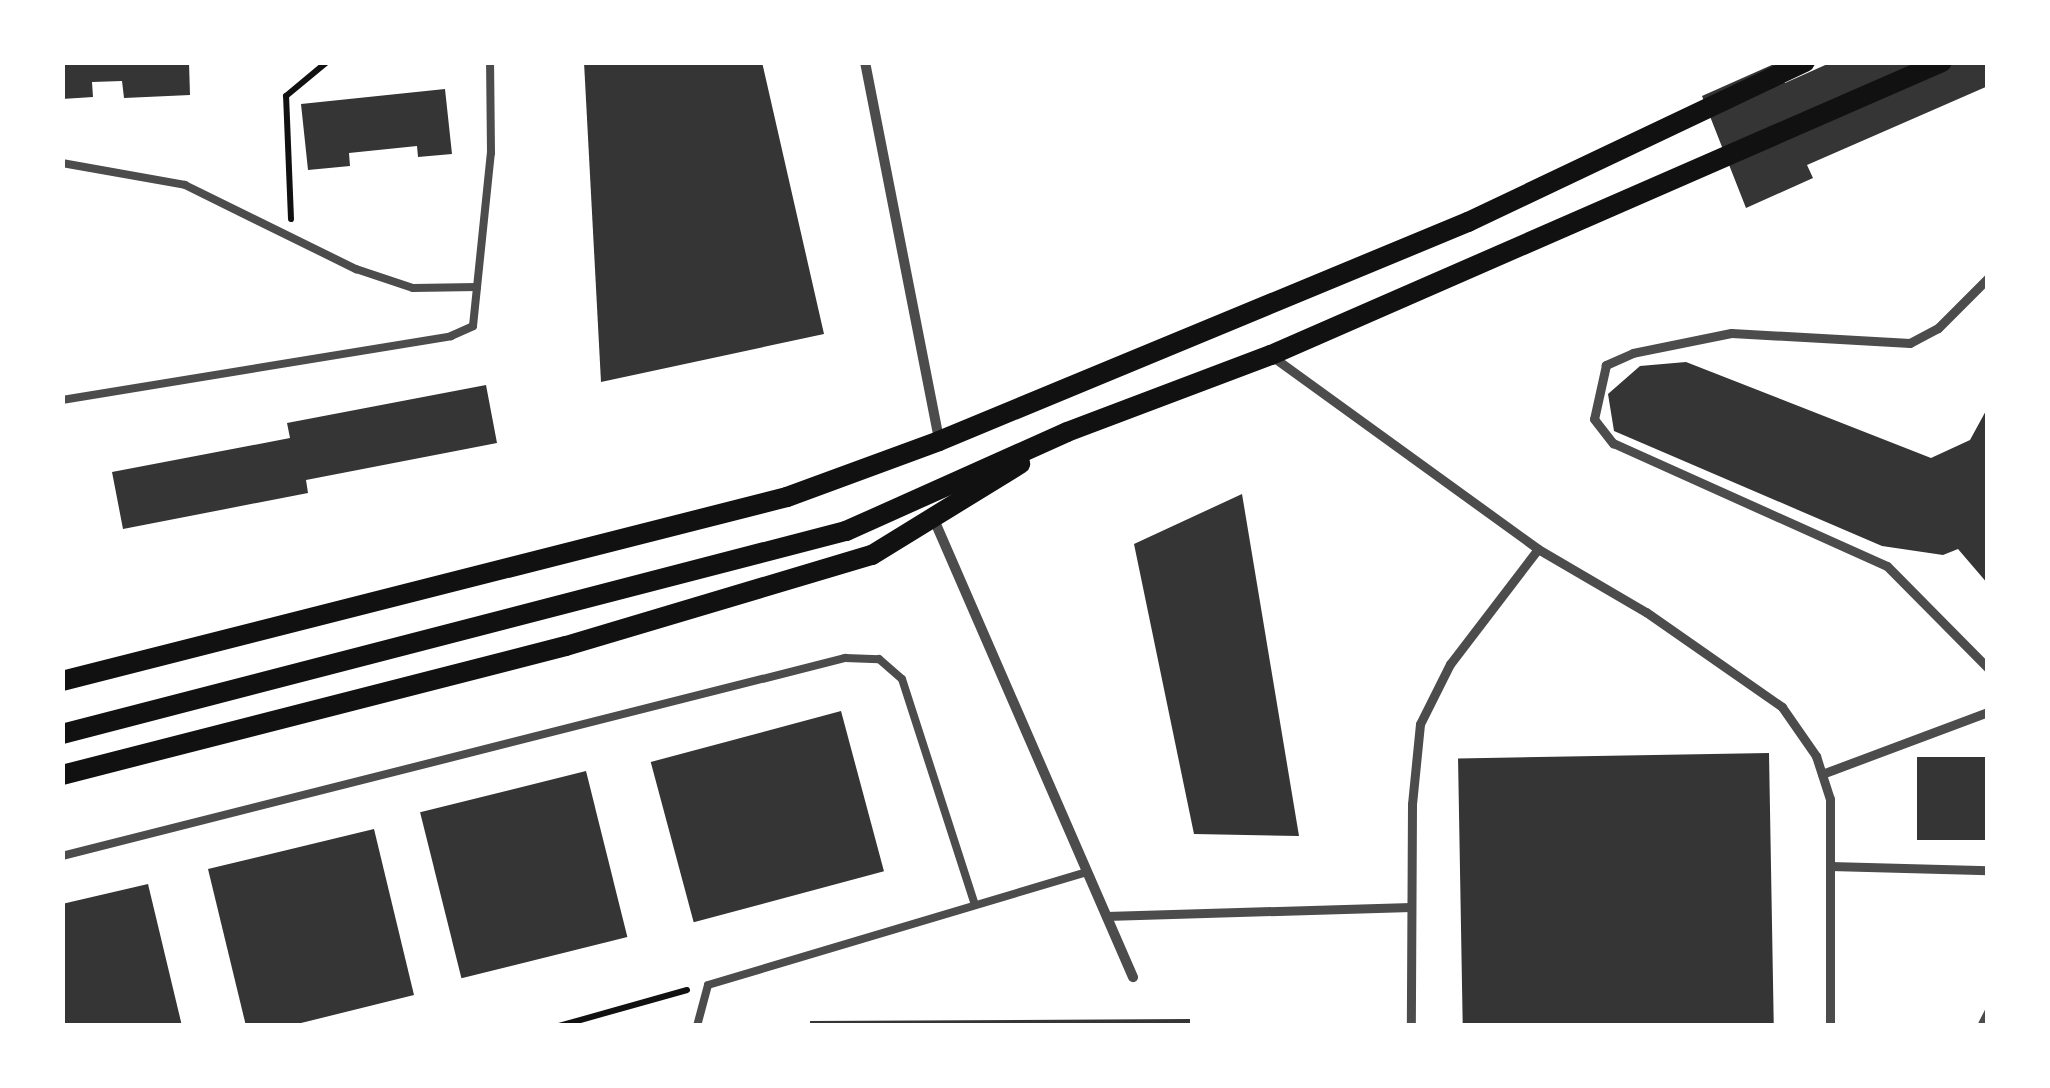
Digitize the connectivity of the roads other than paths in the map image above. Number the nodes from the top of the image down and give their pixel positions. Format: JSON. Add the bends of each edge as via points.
{"nodes":[{"id":1,"x":490,"y":62,"type":"edge"},
{"id":2,"x":865,"y":62,"type":"edge"},
{"id":3,"x":1805,"y":62,"type":"edge"},
{"id":4,"x":1942,"y":62,"type":"edge"},
{"id":5,"x":62,"y":163,"type":"edge"},
{"id":6,"x":1988,"y":278,"type":"edge"},
{"id":7,"x":477,"y":287,"type":"junction"},
{"id":8,"x":1271,"y":356,"type":"junction"},
{"id":9,"x":62,"y":400,"type":"edge"},
{"id":10,"x":1068,"y":432,"type":"junction"},
{"id":11,"x":940,"y":441,"type":"junction"},
{"id":12,"x":929,"y":494,"type":"junction"},
{"id":13,"x":933,"y":522,"type":"junction"},
{"id":14,"x":1538,"y":549,"type":"junction"},
{"id":15,"x":1988,"y":668,"type":"edge"},
{"id":16,"x":62,"y":680,"type":"edge"},
{"id":17,"x":1988,"y":712,"type":"edge"},
{"id":18,"x":62,"y":734,"type":"edge"},
{"id":19,"x":1822,"y":774,"type":"junction"},
{"id":20,"x":62,"y":776,"type":"edge"},
{"id":21,"x":62,"y":856,"type":"edge"},
{"id":22,"x":1830,"y":866,"type":"junction"},
{"id":23,"x":1988,"y":870,"type":"edge"},
{"id":24,"x":1087,"y":872,"type":"junction"},
{"id":25,"x":975,"y":905,"type":"junction"},
{"id":26,"x":1412,"y":906,"type":"junction"},
{"id":27,"x":1106,"y":916,"type":"junction"},
{"id":28,"x":1133,"y":977,"type":"dead end"},
{"id":29,"x":1988,"y":1012,"type":"edge"},
{"id":30,"x":697,"y":1026,"type":"edge"},
{"id":31,"x":1412,"y":1026,"type":"edge"},
{"id":32,"x":1830,"y":1026,"type":"edge"},
{"id":33,"x":1981,"y":1026,"type":"edge"}],
"edges":[{"from":1,"to":7,"type":"lane","via":[[491,153]]},
{"from":2,"to":11,"type":"street"},
{"from":3,"to":11,"type":"main road","via":[[1468,222]]},
{"from":4,"to":8,"type":"main road"},
{"from":5,"to":7,"type":"lane","via":[[186,185],[413,288]]},
{"from":6,"to":15,"type":"street","via":[[1938,328],[1910,343],[1731,334],[1633,353],[1606,365],[1594,419],[1613,443],[1887,566]]},
{"from":7,"to":9,"type":"lane","via":[[473,326],[451,336]]},
{"from":8,"to":10,"type":"main road"},
{"from":8,"to":14,"type":"street"},
{"from":10,"to":12,"type":"main road"},
{"from":10,"to":13,"type":"main road"},
{"from":11,"to":16,"type":"main road","via":[[768,502]]},
{"from":12,"to":13,"type":"street"},
{"from":12,"to":18,"type":"main road","via":[[846,531]]},
{"from":13,"to":20,"type":"main road","via":[[872,555],[566,646]]},
{"from":13,"to":24,"type":"street"},
{"from":14,"to":19,"type":"street","via":[[1646,612],[1782,707]]},
{"from":14,"to":26,"type":"street","via":[[1450,664],[1420,724]]},
{"from":17,"to":19,"type":"street"},
{"from":19,"to":22,"type":"street","via":[[1830,799]]},
{"from":21,"to":25,"type":"lane","via":[[845,658],[879,659],[902,680]]},
{"from":22,"to":23,"type":"street"},
{"from":22,"to":32,"type":"street"},
{"from":24,"to":25,"type":"lane"},
{"from":24,"to":27,"type":"street"},
{"from":25,"to":30,"type":"lane","via":[[708,984]]},
{"from":26,"to":27,"type":"street"},
{"from":26,"to":31,"type":"street"},
{"from":27,"to":28,"type":"street"},
{"from":29,"to":33,"type":"street"}]}
